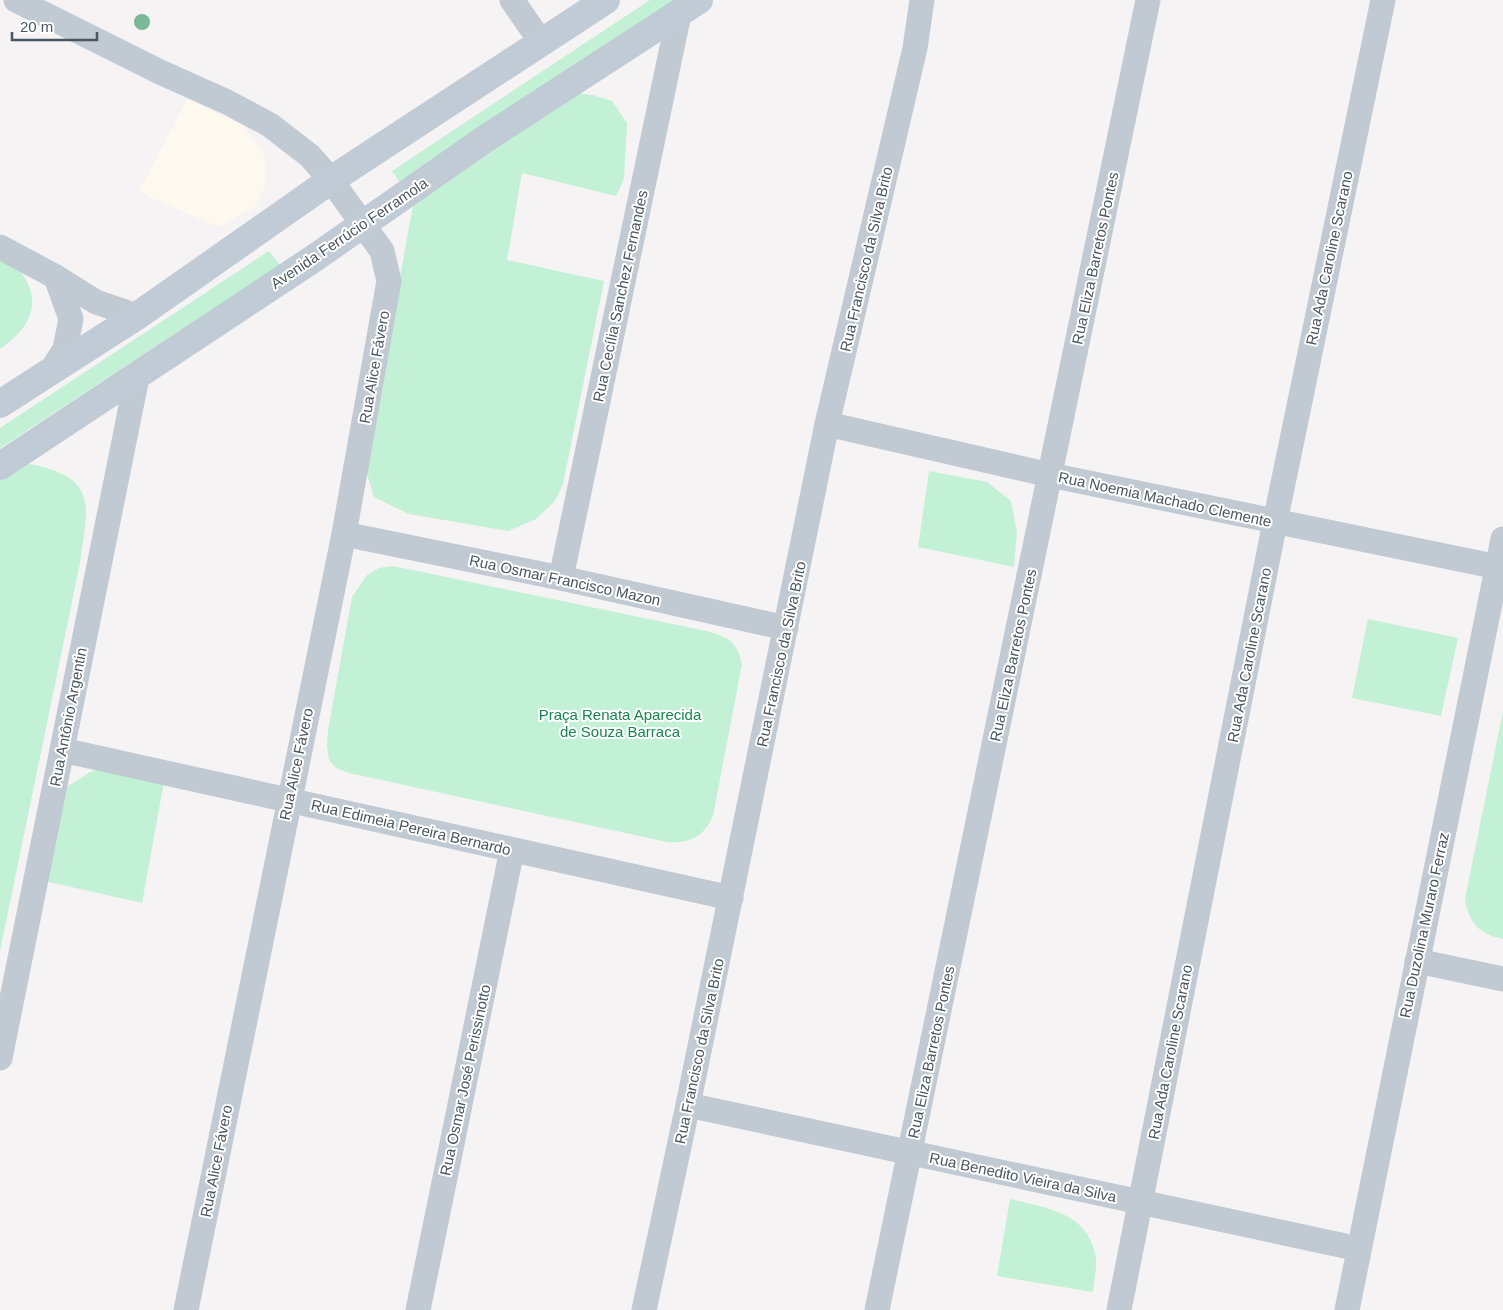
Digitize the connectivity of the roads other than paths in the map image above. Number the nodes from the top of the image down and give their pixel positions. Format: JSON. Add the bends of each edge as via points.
{"nodes":[{"id":1,"x":16,"y":0,"type":"edge"},
{"id":2,"x":512,"y":0,"type":"edge"},
{"id":3,"x":606,"y":0,"type":"edge"},
{"id":4,"x":922,"y":0,"type":"edge"},
{"id":5,"x":1148,"y":0,"type":"edge"},
{"id":6,"x":1383,"y":0,"type":"edge"},
{"id":7,"x":689,"y":7,"type":"edge"},
{"id":8,"x":541,"y":42,"type":"junction"},
{"id":9,"x":331,"y":180,"type":"junction"},
{"id":10,"x":363,"y":223,"type":"junction"},
{"id":11,"x":0,"y":247,"type":"edge"},
{"id":12,"x":56,"y":277,"type":"junction"},
{"id":13,"x":137,"y":316,"type":"junction"},
{"id":14,"x":53,"y":368,"type":"junction"},
{"id":15,"x":137,"y":376,"type":"junction"},
{"id":16,"x":0,"y":404,"type":"edge"},
{"id":17,"x":827,"y":424,"type":"junction"},
{"id":18,"x":0,"y":466,"type":"edge"},
{"id":19,"x":1050,"y":475,"type":"junction"},
{"id":20,"x":1275,"y":522,"type":"junction"},
{"id":21,"x":344,"y":534,"type":"junction"},
{"id":22,"x":1503,"y":539,"type":"edge"},
{"id":23,"x":1500,"y":568,"type":"edge"},
{"id":24,"x":561,"y":578,"type":"junction"},
{"id":25,"x":786,"y":628,"type":"junction"},
{"id":26,"x":62,"y":750,"type":"junction"},
{"id":27,"x":289,"y":799,"type":"junction"},
{"id":28,"x":512,"y":850,"type":"junction"},
{"id":29,"x":731,"y":898,"type":"junction"},
{"id":30,"x":1417,"y":961,"type":"junction"},
{"id":31,"x":1503,"y":979,"type":"edge"},
{"id":32,"x":0,"y":1058,"type":"edge"},
{"id":33,"x":688,"y":1105,"type":"junction"},
{"id":34,"x":910,"y":1153,"type":"junction"},
{"id":35,"x":1140,"y":1202,"type":"junction"},
{"id":36,"x":1358,"y":1249,"type":"junction"},
{"id":37,"x":186,"y":1310,"type":"edge"},
{"id":38,"x":418,"y":1310,"type":"edge"},
{"id":39,"x":644,"y":1310,"type":"edge"},
{"id":40,"x":877,"y":1310,"type":"edge"},
{"id":41,"x":1119,"y":1310,"type":"edge"},
{"id":42,"x":1347,"y":1310,"type":"edge"}],
"edges":[{"from":1,"to":9,"type":"street","name":"Rua Alice Fávero","via":[[270,125],[310,156]]},
{"from":2,"to":8,"type":"street"},
{"from":3,"to":8,"type":"street"},
{"from":4,"to":17,"type":"street","name":"Rua Francisco da Silva Brito","via":[[914,48]]},
{"from":5,"to":19,"type":"street","name":"Rua Eliza Barretos Pontes"},
{"from":6,"to":20,"type":"street","name":"Rua Ada Caroline Scarano"},
{"from":7,"to":10,"type":"street","name":"Avenida Ferrúcio Ferramola","via":[[485,139]]},
{"from":7,"to":24,"type":"street","name":"Rua Cecília Sanchez Fernandes"},
{"from":8,"to":9,"type":"street"},
{"from":9,"to":10,"type":"street","name":"Rua Alice Fávero"},
{"from":9,"to":13,"type":"street"},
{"from":10,"to":15,"type":"street","name":"Avenida Ferrúcio Ferramola"},
{"from":10,"to":21,"type":"street","name":"Rua Alice Fávero","via":[[382,250],[389,280]]},
{"from":11,"to":12,"type":"street"},
{"from":12,"to":13,"type":"street","via":[[96,302]]},
{"from":12,"to":14,"type":"street","via":[[71,319],[65,348]]},
{"from":13,"to":14,"type":"street"},
{"from":14,"to":16,"type":"street"},
{"from":15,"to":18,"type":"street","name":"Avenida Ferrúcio Ferramola"},
{"from":15,"to":26,"type":"street","name":"Rua Antônio Argentin"},
{"from":17,"to":19,"type":"street","name":"Rua Noemia Machado Clemente"},
{"from":17,"to":25,"type":"street","name":"Rua Francisco da Silva Brito"},
{"from":19,"to":20,"type":"street","name":"Rua Noemia Machado Clemente"},
{"from":19,"to":34,"type":"street","name":"Rua Eliza Barretos Pontes"},
{"from":20,"to":23,"type":"street","name":"Rua Noemia Machado Clemente"},
{"from":20,"to":35,"type":"street","name":"Rua Ada Caroline Scarano"},
{"from":21,"to":24,"type":"street","name":"Rua Osmar Francisco Mazon"},
{"from":21,"to":27,"type":"street","name":"Rua Alice Fávero"},
{"from":22,"to":23,"type":"street","name":"Rua Duzolina Muraro Ferraz"},
{"from":23,"to":30,"type":"street","name":"Rua Duzolina Muraro Ferraz"},
{"from":24,"to":25,"type":"street","name":"Rua Osmar Francisco Mazon"},
{"from":25,"to":29,"type":"street","name":"Rua Francisco da Silva Brito"},
{"from":26,"to":27,"type":"street","name":"Rua Edimeia Pereira Bernardo"},
{"from":26,"to":32,"type":"street","name":"Rua Antônio Argentin"},
{"from":27,"to":28,"type":"street","name":"Rua Edimeia Pereira Bernardo"},
{"from":27,"to":37,"type":"street","name":"Rua Alice Fávero"},
{"from":28,"to":29,"type":"street","name":"Rua Edimeia Pereira Bernardo"},
{"from":28,"to":38,"type":"street","name":"Rua Osmar José Perissinotto"},
{"from":29,"to":33,"type":"street","name":"Rua Francisco da Silva Brito"},
{"from":30,"to":31,"type":"street"},
{"from":30,"to":36,"type":"street","name":"Rua Duzolina Muraro Ferraz"},
{"from":33,"to":34,"type":"street","name":"Rua Benedito Vieira da Silva"},
{"from":33,"to":39,"type":"street","name":"Rua Francisco da Silva Brito"},
{"from":34,"to":35,"type":"street","name":"Rua Benedito Vieira da Silva"},
{"from":34,"to":40,"type":"street","name":"Rua Eliza Barretos Pontes"},
{"from":35,"to":36,"type":"street","name":"Rua Benedito Vieira da Silva"},
{"from":35,"to":41,"type":"street","name":"Rua Ada Caroline Scarano"},
{"from":36,"to":42,"type":"street","name":"Rua Duzolina Muraro Ferraz"}]}
